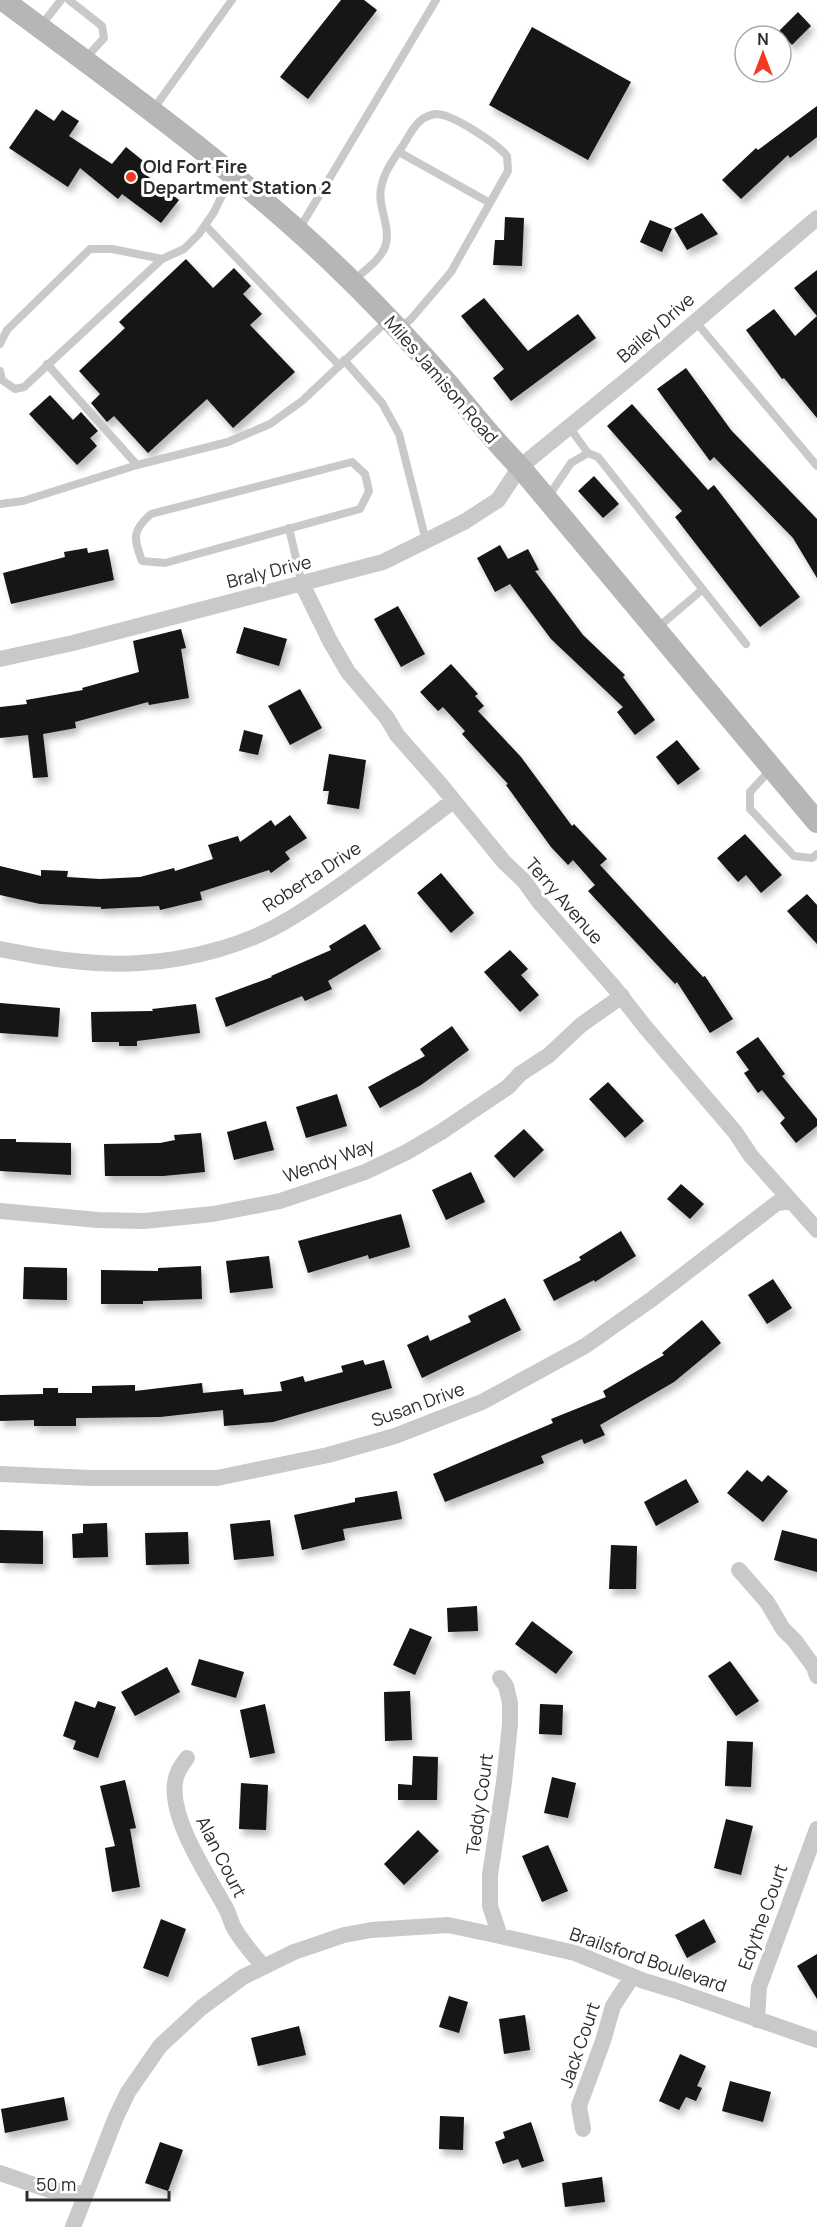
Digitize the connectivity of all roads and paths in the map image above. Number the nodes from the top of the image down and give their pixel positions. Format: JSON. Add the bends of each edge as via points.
{"nodes":[{"id":1,"x":3,"y":0,"type":"edge"},
{"id":2,"x":61,"y":0,"type":"edge"},
{"id":3,"x":69,"y":0,"type":"edge"},
{"id":4,"x":232,"y":0,"type":"edge"},
{"id":5,"x":436,"y":0,"type":"edge"},
{"id":6,"x":39,"y":27,"type":"junction"},
{"id":7,"x":84,"y":60,"type":"junction"},
{"id":8,"x":152,"y":111,"type":"junction"},
{"id":9,"x":399,"y":152,"type":"junction"},
{"id":10,"x":232,"y":174,"type":"junction"},
{"id":11,"x":490,"y":203,"type":"junction"},
{"id":12,"x":817,"y":218,"type":"edge"},
{"id":13,"x":205,"y":225,"type":"junction"},
{"id":14,"x":298,"y":232,"type":"junction"},
{"id":15,"x":162,"y":259,"type":"junction"},
{"id":16,"x":352,"y":282,"type":"junction"},
{"id":17,"x":695,"y":321,"type":"junction"},
{"id":18,"x":394,"y":324,"type":"junction"},
{"id":19,"x":0,"y":344,"type":"edge"},
{"id":20,"x":342,"y":362,"type":"junction"},
{"id":21,"x":47,"y":364,"type":"junction"},
{"id":22,"x":1,"y":378,"type":"edge"},
{"id":23,"x":569,"y":427,"type":"junction"},
{"id":24,"x":588,"y":453,"type":"junction"},
{"id":25,"x":137,"y":465,"type":"junction"},
{"id":26,"x":817,"y":466,"type":"edge"},
{"id":27,"x":520,"y":467,"type":"junction"},
{"id":28,"x":546,"y":500,"type":"junction"},
{"id":29,"x":0,"y":504,"type":"edge"},
{"id":30,"x":289,"y":528,"type":"junction"},
{"id":31,"x":426,"y":542,"type":"junction"},
{"id":32,"x":302,"y":584,"type":"junction"},
{"id":33,"x":703,"y":589,"type":"junction"},
{"id":34,"x":656,"y":630,"type":"junction"},
{"id":35,"x":746,"y":644,"type":"dead end"},
{"id":36,"x":0,"y":659,"type":"edge"},
{"id":37,"x":771,"y":768,"type":"junction"},
{"id":38,"x":453,"y":801,"type":"junction"},
{"id":39,"x":817,"y":822,"type":"edge"},
{"id":40,"x":817,"y":854,"type":"edge"},
{"id":41,"x":0,"y":949,"type":"edge"},
{"id":42,"x":621,"y":996,"type":"junction"},
{"id":43,"x":791,"y":1201,"type":"junction"},
{"id":44,"x":0,"y":1211,"type":"edge"},
{"id":45,"x":817,"y":1230,"type":"edge"},
{"id":46,"x":0,"y":1474,"type":"edge"},
{"id":47,"x":739,"y":1570,"type":"dead end"},
{"id":48,"x":817,"y":1676,"type":"edge"},
{"id":49,"x":500,"y":1678,"type":"dead end"},
{"id":50,"x":187,"y":1758,"type":"dead end"},
{"id":51,"x":817,"y":1829,"type":"edge"},
{"id":52,"x":500,"y":1936,"type":"junction"},
{"id":53,"x":263,"y":1966,"type":"junction"},
{"id":54,"x":632,"y":1977,"type":"junction"},
{"id":55,"x":757,"y":2020,"type":"junction"},
{"id":56,"x":817,"y":2040,"type":"edge"},
{"id":57,"x":583,"y":2129,"type":"dead end"},
{"id":58,"x":0,"y":2173,"type":"edge"},
{"id":59,"x":86,"y":2194,"type":"junction"},
{"id":60,"x":73,"y":2227,"type":"edge"}],
"edges":[{"from":1,"to":6,"type":"main road","name":"Miles Jamison Road"},
{"from":2,"to":6,"type":"lane"},
{"from":3,"to":7,"type":"lane","via":[[102,26],[104,38]]},
{"from":4,"to":8,"type":"lane"},
{"from":5,"to":14,"type":"lane"},
{"from":6,"to":7,"type":"main road","name":"Miles Jamison Road"},
{"from":7,"to":8,"type":"main road","name":"Miles Jamison Road"},
{"from":8,"to":10,"type":"main road","name":"Miles Jamison Road"},
{"from":9,"to":11,"type":"lane"},
{"from":9,"to":11,"type":"lane","via":[[420,120],[435,114],[448,116],[498,145],[507,156],[508,171]]},
{"from":9,"to":16,"type":"lane","via":[[380,189],[385,247]]},
{"from":10,"to":13,"type":"lane"},
{"from":10,"to":14,"type":"main road","name":"Miles Jamison Road"},
{"from":11,"to":18,"type":"lane","via":[[451,272],[411,319]]},
{"from":12,"to":17,"type":"street","name":"Bailey Drive"},
{"from":13,"to":15,"type":"lane","via":[[184,249]]},
{"from":13,"to":20,"type":"lane"},
{"from":14,"to":16,"type":"main road","name":"Miles Jamison Road"},
{"from":15,"to":19,"type":"lane","via":[[112,249],[90,249],[7,330]]},
{"from":15,"to":21,"type":"lane"},
{"from":16,"to":18,"type":"main road","name":"Miles Jamison Road"},
{"from":17,"to":23,"type":"street","name":"Bailey Drive"},
{"from":17,"to":26,"type":"lane"},
{"from":18,"to":20,"type":"lane"},
{"from":18,"to":27,"type":"main road","name":"Miles Jamison Road"},
{"from":20,"to":25,"type":"lane","via":[[302,401],[270,424],[228,442]]},
{"from":20,"to":31,"type":"lane","via":[[382,403],[399,434]]},
{"from":21,"to":22,"type":"lane","via":[[24,387],[15,389]]},
{"from":21,"to":25,"type":"lane"},
{"from":23,"to":24,"type":"lane"},
{"from":23,"to":27,"type":"street","name":"Bailey Drive"},
{"from":24,"to":28,"type":"lane","via":[[571,463]]},
{"from":24,"to":33,"type":"lane","via":[[598,457]]},
{"from":25,"to":29,"type":"lane","via":[[22,501]]},
{"from":27,"to":28,"type":"main road","name":"Miles Jamison Road"},
{"from":27,"to":31,"type":"street","name":"Braly Drive","via":[[493,504]]},
{"from":28,"to":34,"type":"main road","name":"Miles Jamison Road"},
{"from":30,"to":30,"type":"lane","via":[[360,509],[369,491],[365,474],[352,462],[151,514],[139,524],[135,541],[142,561],[165,563]]},
{"from":30,"to":32,"type":"lane"},
{"from":31,"to":32,"type":"street","name":"Braly Drive","via":[[383,562]]},
{"from":32,"to":36,"type":"street","name":"Braly Drive"},
{"from":32,"to":38,"type":"street","name":"Terry Avenue","via":[[348,672]]},
{"from":33,"to":34,"type":"lane"},
{"from":33,"to":35,"type":"lane"},
{"from":34,"to":37,"type":"main road","name":"Miles Jamison Road"},
{"from":37,"to":39,"type":"main road","name":"Miles Jamison Road"},
{"from":37,"to":40,"type":"lane","via":[[750,792],[750,809],[794,856],[812,858]]},
{"from":38,"to":41,"type":"street","name":"Roberta Drive","via":[[290,919],[229,945],[187,957],[140,963],[92,963]]},
{"from":38,"to":42,"type":"street","name":"Terry Avenue"},
{"from":42,"to":43,"type":"street","name":"Terry Avenue"},
{"from":42,"to":44,"type":"street","name":"Wendy Way","via":[[508,1087],[441,1132],[365,1172],[322,1187],[280,1201],[213,1214],[144,1221]]},
{"from":43,"to":45,"type":"street","name":"Terry Avenue"},
{"from":43,"to":46,"type":"street","name":"Susan Drive","via":[[777,1203],[585,1346],[482,1402],[395,1436],[328,1455],[217,1478]]},
{"from":47,"to":48,"type":"street","via":[[767,1602]]},
{"from":49,"to":52,"type":"street","name":"Teddy Court","via":[[508,1694],[510,1724],[490,1875],[490,1906]]},
{"from":50,"to":53,"type":"street","name":"Alan Court","via":[[174,1784],[178,1815],[233,1925]]},
{"from":51,"to":55,"type":"street","name":"Edythe Court","via":[[759,1988]]},
{"from":52,"to":53,"type":"street","name":"Brailsford Boulevard","via":[[448,1925],[370,1930],[344,1935]]},
{"from":52,"to":54,"type":"street","name":"Brailsford Boulevard","via":[[575,1953]]},
{"from":53,"to":59,"type":"street","name":"Brailsford Boulevard","via":[[201,2008],[160,2046],[128,2092]]},
{"from":54,"to":55,"type":"street","name":"Brailsford Boulevard"},
{"from":54,"to":57,"type":"street","name":"Jack Court","via":[[613,2006],[579,2106]]},
{"from":55,"to":56,"type":"street","name":"Brailsford Boulevard"},
{"from":58,"to":59,"type":"street","via":[[49,2190]]},
{"from":59,"to":60,"type":"street","name":"Brailsford Boulevard"}]}
